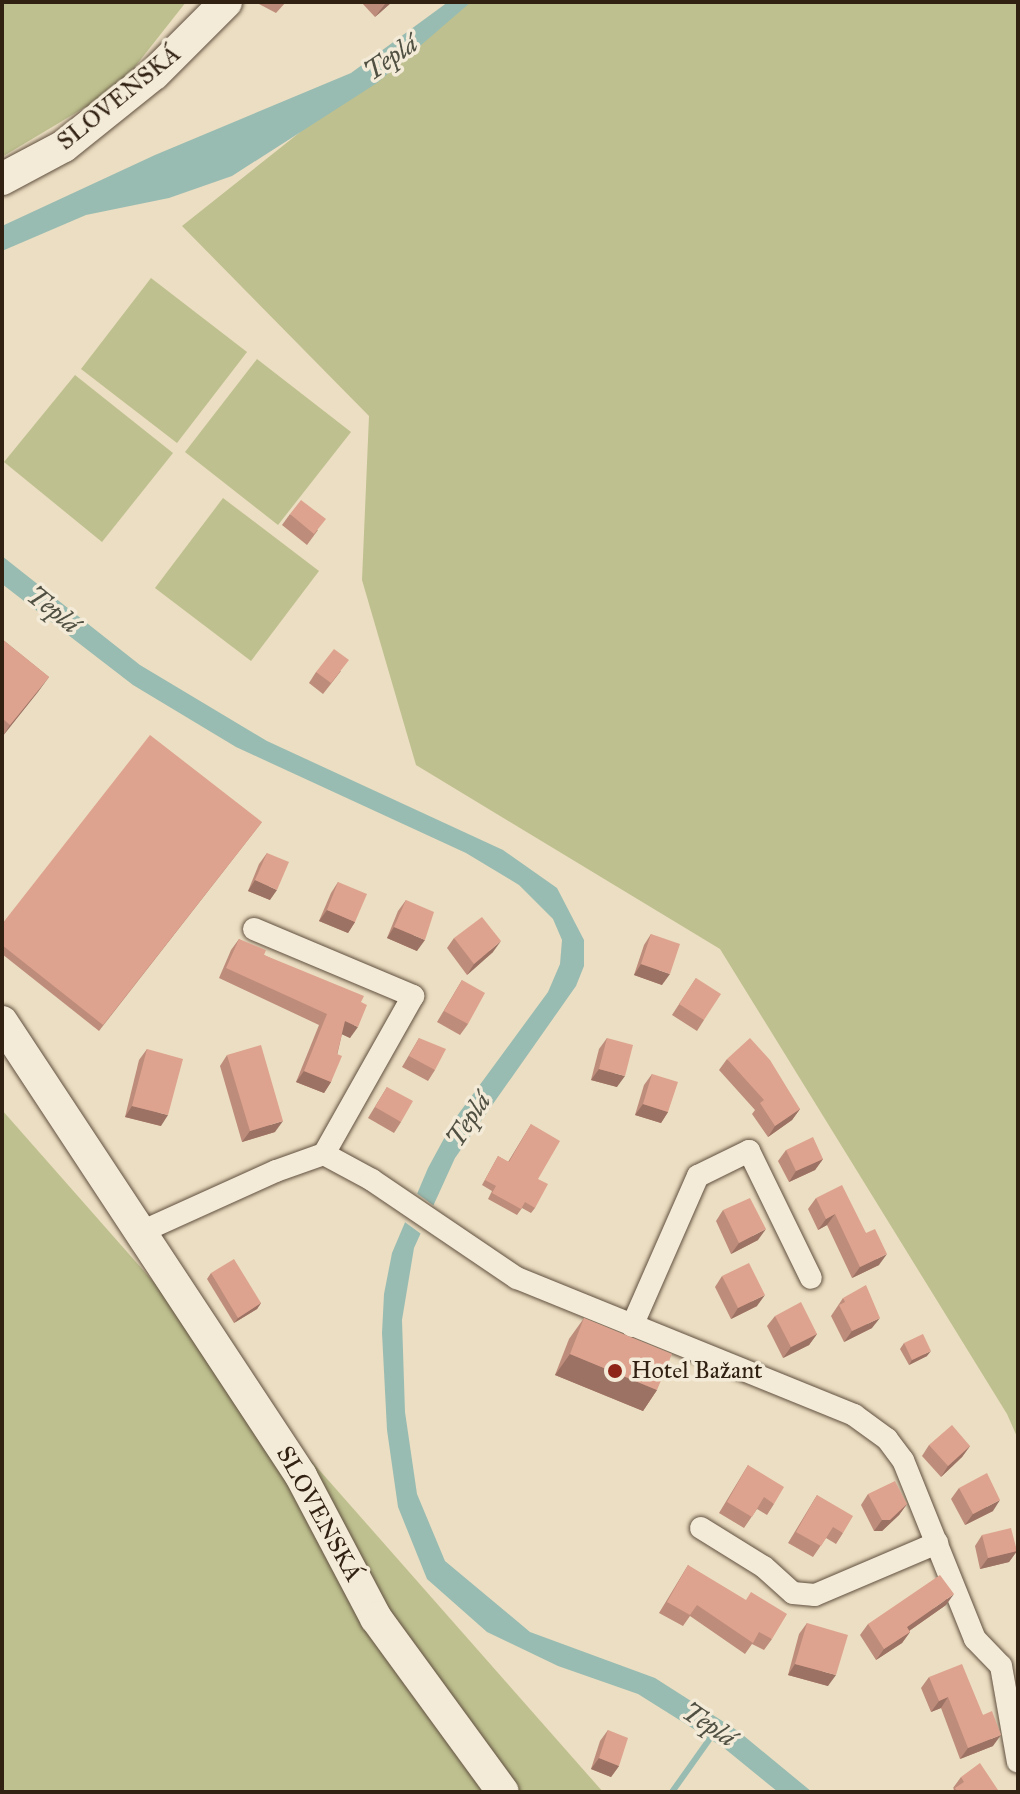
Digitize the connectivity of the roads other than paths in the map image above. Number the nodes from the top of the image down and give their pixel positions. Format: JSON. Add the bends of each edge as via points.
{"nodes":[{"id":1,"x":226,"y":2,"type":"edge"},
{"id":2,"x":2,"y":179,"type":"edge"},
{"id":3,"x":254,"y":929,"type":"dead end"},
{"id":4,"x":2,"y":1022,"type":"edge"},
{"id":5,"x":324,"y":1154,"type":"junction"},
{"id":6,"x":141,"y":1232,"type":"junction"},
{"id":7,"x":811,"y":1278,"type":"dead end"},
{"id":8,"x":632,"y":1326,"type":"junction"},
{"id":9,"x":701,"y":1528,"type":"dead end"},
{"id":10,"x":937,"y":1543,"type":"junction"},
{"id":11,"x":1018,"y":1762,"type":"edge"},
{"id":12,"x":503,"y":1792,"type":"edge"}],
"edges":[{"from":1,"to":2,"type":"street","name":"SLOVENSKÁ","via":[[154,74],[64,146]]},
{"from":3,"to":5,"type":"street","via":[[413,996]]},
{"from":4,"to":6,"type":"street","name":"SLOVENSKÁ"},
{"from":5,"to":6,"type":"street"},
{"from":5,"to":8,"type":"street","via":[[372,1180],[517,1278]]},
{"from":6,"to":12,"type":"street","name":"SLOVENSKÁ","via":[[301,1476],[376,1618]]},
{"from":7,"to":8,"type":"street","via":[[749,1151],[698,1176]]},
{"from":8,"to":10,"type":"street","via":[[854,1415],[887,1439],[903,1460]]},
{"from":9,"to":10,"type":"street","via":[[764,1567],[793,1593],[815,1595]]},
{"from":10,"to":11,"type":"street","via":[[975,1639],[1001,1666]]}]}
